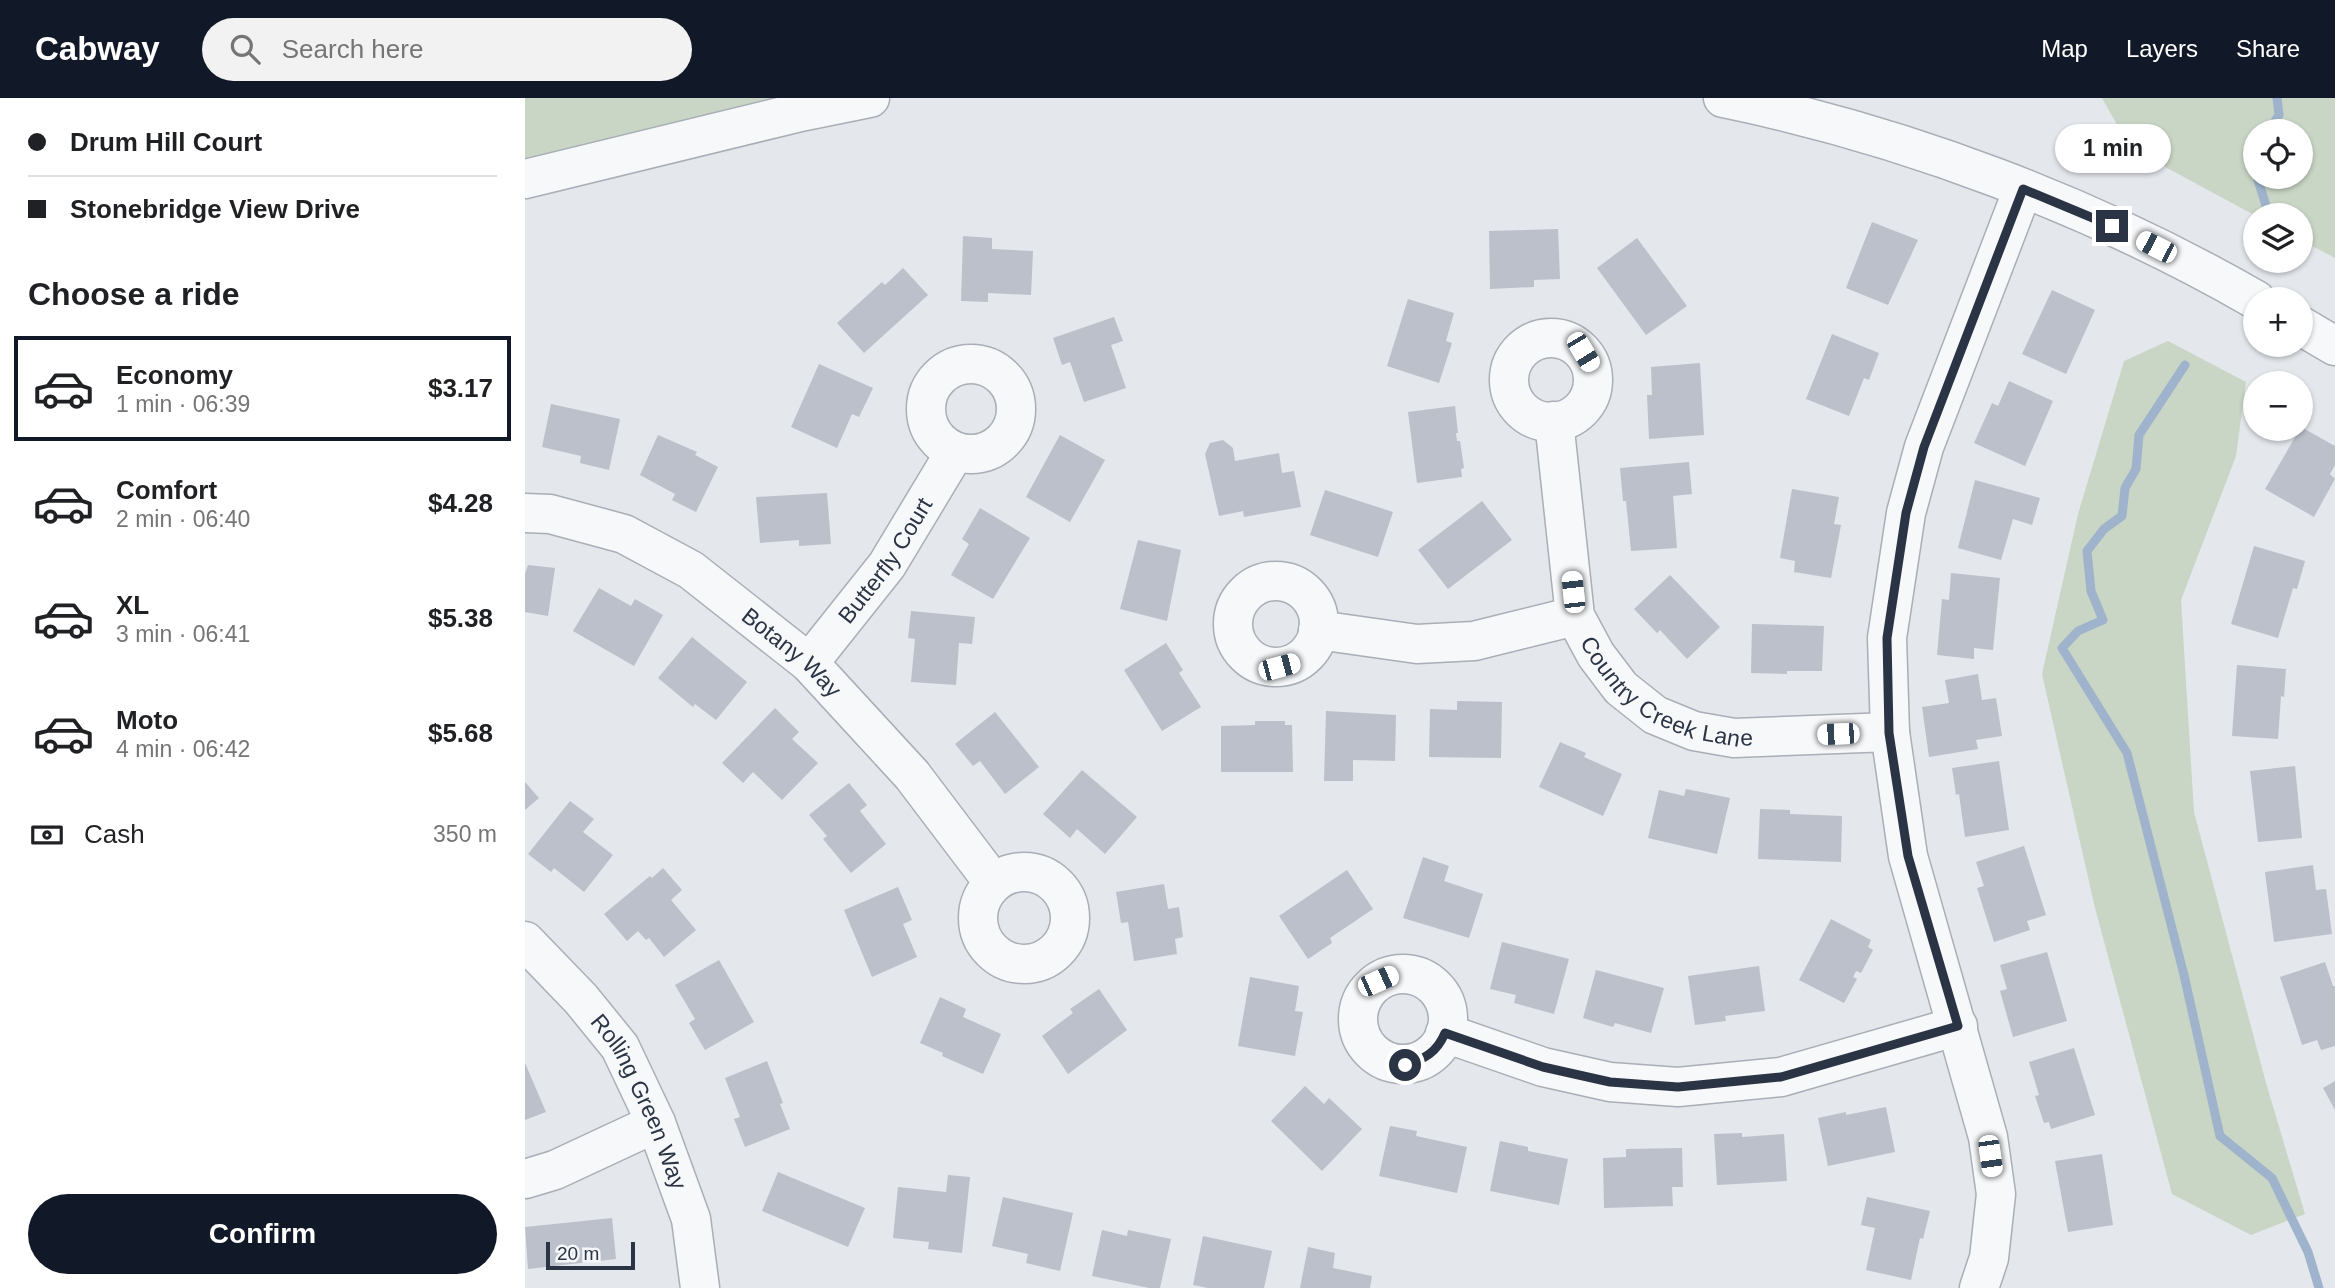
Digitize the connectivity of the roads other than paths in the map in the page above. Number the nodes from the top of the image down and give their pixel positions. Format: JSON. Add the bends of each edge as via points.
{"nodes":[{"id":1,"x":870,"y":98,"type":"edge"},
{"id":2,"x":1723,"y":98,"type":"edge"},
{"id":3,"x":525,"y":178,"type":"edge"},
{"id":4,"x":2023,"y":189,"type":"junction"},
{"id":5,"x":2243,"y":293,"type":"edge"},
{"id":6,"x":2313,"y":333,"type":"edge"},
{"id":7,"x":2335,"y":346,"type":"edge"},
{"id":8,"x":1554,"y":421,"type":"dead end"},
{"id":9,"x":955,"y":452,"type":"dead end"},
{"id":10,"x":525,"y":513,"type":"edge"},
{"id":11,"x":1576,"y":616,"type":"junction"},
{"id":12,"x":1318,"y":630,"type":"dead end"},
{"id":13,"x":809,"y":663,"type":"junction"},
{"id":14,"x":1889,"y":733,"type":"junction"},
{"id":15,"x":993,"y":882,"type":"dead end"},
{"id":16,"x":525,"y":941,"type":"edge"},
{"id":17,"x":1958,"y":1026,"type":"junction"},
{"id":18,"x":1445,"y":1033,"type":"dead end"},
{"id":19,"x":656,"y":1123,"type":"junction"},
{"id":20,"x":525,"y":1179,"type":"edge"},
{"id":21,"x":700,"y":1288,"type":"edge"},
{"id":22,"x":1979,"y":1288,"type":"edge"}],
"edges":[{"from":1,"to":3,"type":"street"},
{"from":2,"to":4,"type":"street","via":[[1896,143]]},
{"from":4,"to":5,"type":"street","via":[[2134,236]]},
{"from":4,"to":14,"type":"street","via":[[1924,447],[1906,513],[1887,638]]},
{"from":6,"to":7,"type":"street"},
{"from":8,"to":11,"type":"street","name":"Country Creek Lane"},
{"from":9,"to":13,"type":"street","name":"Butterfly Court","via":[[887,565]]},
{"from":10,"to":13,"type":"street","name":"Botany Way","via":[[550,514],[624,534],[691,570]]},
{"from":11,"to":12,"type":"street","via":[[1474,641],[1417,644]]},
{"from":11,"to":14,"type":"street","name":"Country Creek Lane","via":[[1596,655],[1621,688],[1655,715],[1694,731],[1734,738]]},
{"from":13,"to":15,"type":"street","name":"Botany Way","via":[[912,775]]},
{"from":14,"to":17,"type":"street","via":[[1908,856]]},
{"from":16,"to":19,"type":"street","name":"Rolling Green Way","via":[[620,1048]]},
{"from":17,"to":18,"type":"street","via":[[1781,1077],[1678,1087],[1610,1082],[1543,1067]]},
{"from":17,"to":22,"type":"street","via":[[1988,1137],[1996,1194],[1989,1258]]},
{"from":19,"to":20,"type":"street","via":[[555,1170]]},
{"from":19,"to":21,"type":"street","name":"Rolling Green Way","via":[[691,1219]]}]}
